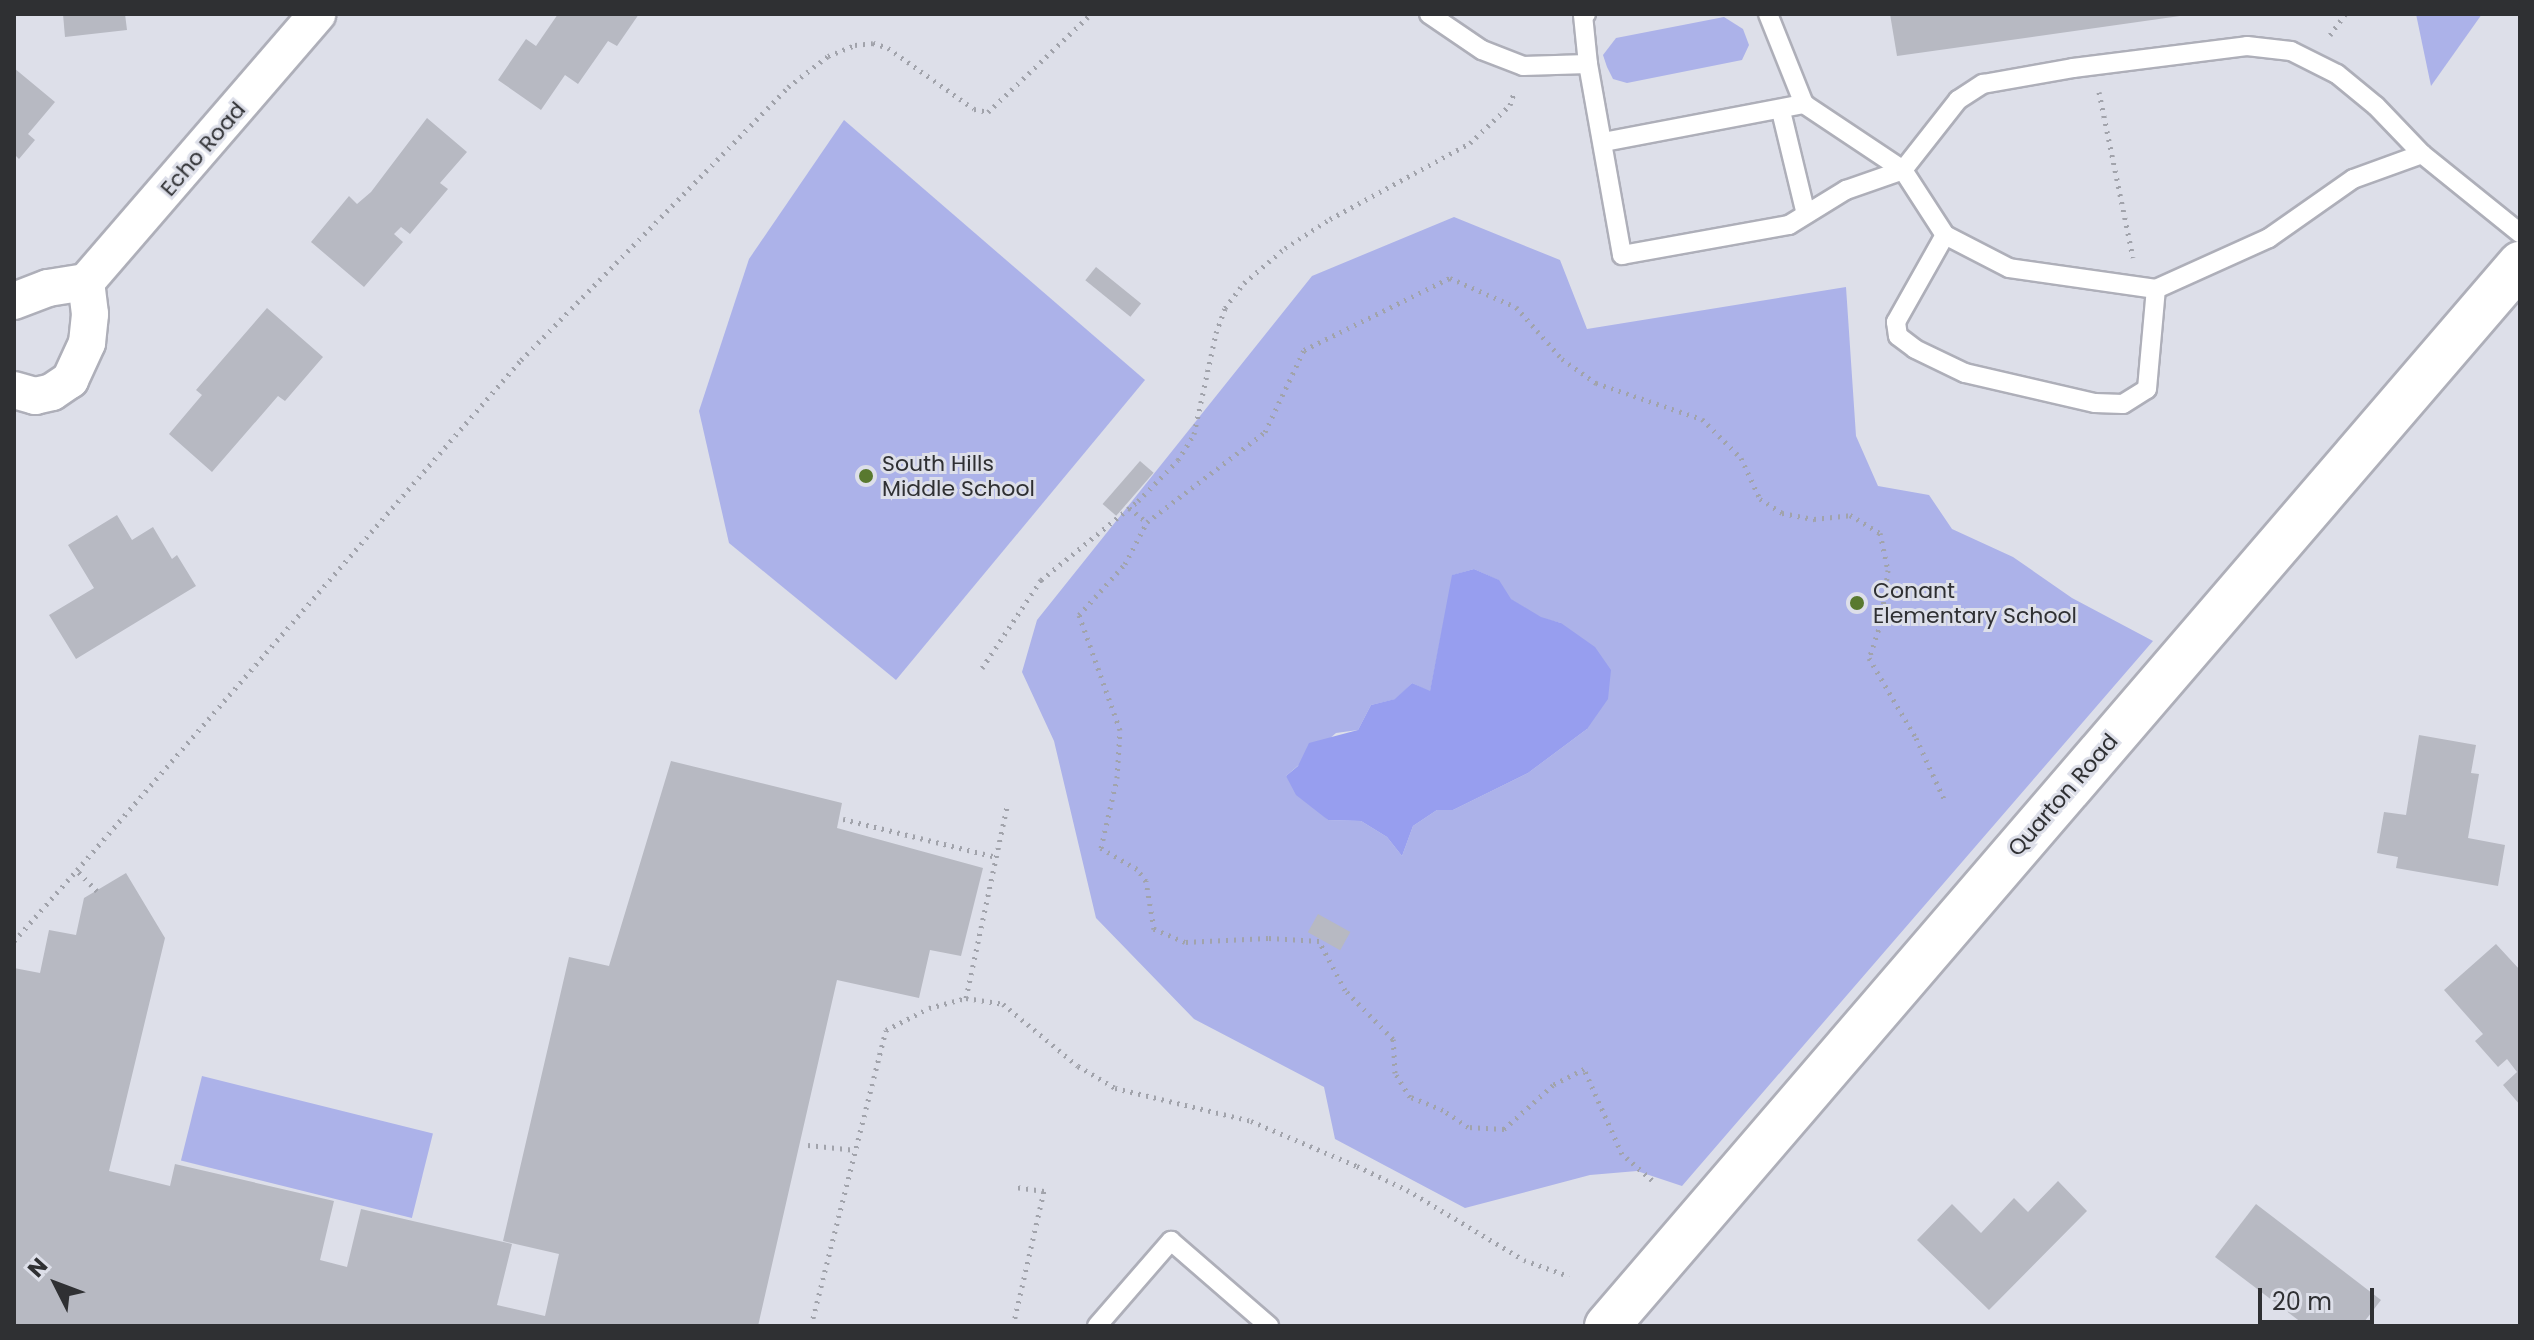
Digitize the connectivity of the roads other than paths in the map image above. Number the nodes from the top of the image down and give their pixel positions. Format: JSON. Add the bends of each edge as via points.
{"nodes":[{"id":1,"x":317,"y":14,"type":"edge"},
{"id":2,"x":1429,"y":14,"type":"edge"},
{"id":3,"x":1586,"y":14,"type":"edge"},
{"id":4,"x":1768,"y":14,"type":"edge"},
{"id":5,"x":1588,"y":64,"type":"junction"},
{"id":6,"x":1804,"y":104,"type":"junction"},
{"id":7,"x":1781,"y":111,"type":"junction"},
{"id":8,"x":1604,"y":142,"type":"junction"},
{"id":9,"x":2422,"y":154,"type":"junction"},
{"id":10,"x":1903,"y":170,"type":"junction"},
{"id":11,"x":1806,"y":214,"type":"junction"},
{"id":12,"x":2520,"y":233,"type":"edge"},
{"id":13,"x":1945,"y":235,"type":"junction"},
{"id":14,"x":2520,"y":264,"type":"edge"},
{"id":15,"x":86,"y":282,"type":"junction"},
{"id":16,"x":2148,"y":288,"type":"junction"},
{"id":17,"x":14,"y":301,"type":"edge"},
{"id":18,"x":14,"y":390,"type":"edge"},
{"id":19,"x":1097,"y":1326,"type":"edge"},
{"id":20,"x":1269,"y":1326,"type":"edge"},
{"id":21,"x":1607,"y":1326,"type":"edge"}],
"edges":[{"from":1,"to":15,"type":"street","name":"Echo Road"},
{"from":2,"to":5,"type":"lane","via":[[1482,50],[1523,66]]},
{"from":3,"to":5,"type":"lane"},
{"from":4,"to":6,"type":"lane"},
{"from":5,"to":8,"type":"lane"},
{"from":6,"to":7,"type":"lane"},
{"from":6,"to":10,"type":"lane"},
{"from":7,"to":8,"type":"lane"},
{"from":7,"to":11,"type":"lane"},
{"from":8,"to":11,"type":"lane","via":[[1622,255],[1789,225]]},
{"from":9,"to":10,"type":"lane","via":[[2337,74],[2291,51],[2247,46],[1983,84],[1958,100]]},
{"from":9,"to":12,"type":"lane"},
{"from":9,"to":16,"type":"lane","via":[[2353,179],[2269,238]]},
{"from":10,"to":11,"type":"lane","via":[[1846,190]]},
{"from":10,"to":13,"type":"lane"},
{"from":13,"to":16,"type":"lane","via":[[2009,268]]},
{"from":13,"to":16,"type":"lane","via":[[1896,322],[1898,336],[1965,373],[2095,403],[2123,404],[2147,389]]},
{"from":14,"to":21,"type":"street","name":"Quarton Road"},
{"from":15,"to":17,"type":"street"},
{"from":15,"to":18,"type":"street","via":[[87,343],[70,380],[35,396]]},
{"from":19,"to":20,"type":"lane","via":[[1171,1241]]}]}
